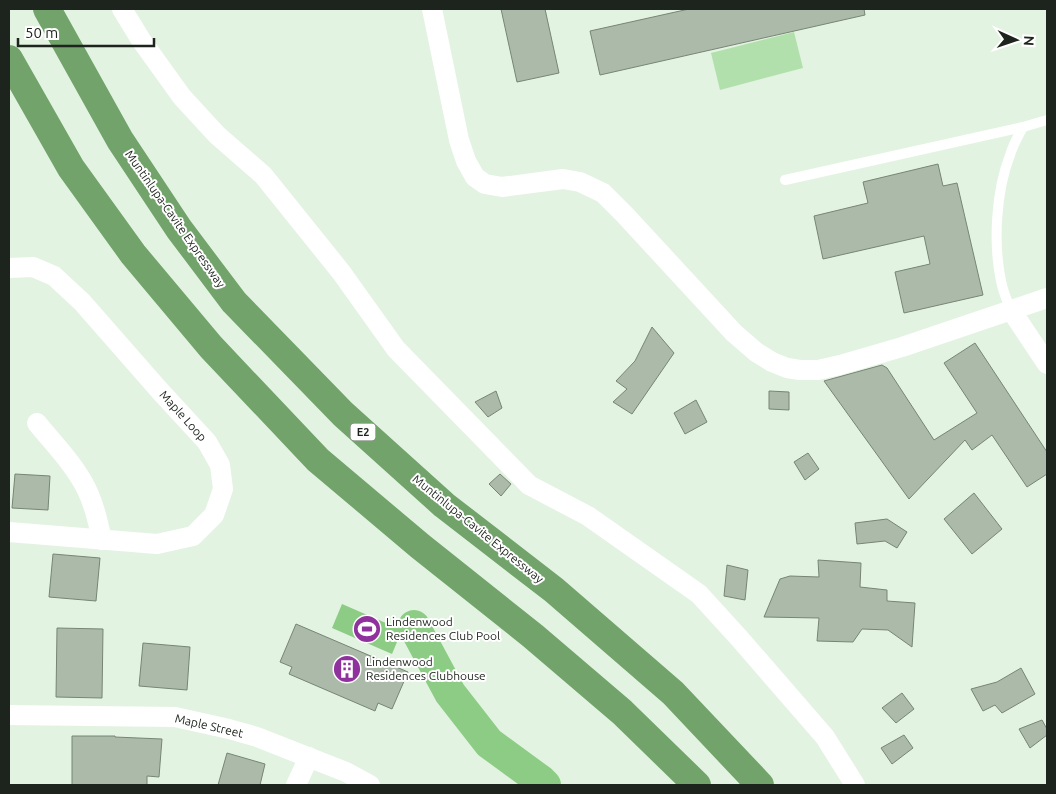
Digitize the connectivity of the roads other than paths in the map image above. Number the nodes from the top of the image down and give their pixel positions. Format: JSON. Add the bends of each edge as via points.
{"nodes":[{"id":1,"x":47,"y":9,"type":"edge"},
{"id":2,"x":122,"y":9,"type":"edge"},
{"id":3,"x":432,"y":9,"type":"edge"},
{"id":4,"x":9,"y":59,"type":"edge"},
{"id":5,"x":1047,"y":120,"type":"edge"},
{"id":6,"x":1023,"y":127,"type":"junction"},
{"id":7,"x":785,"y":180,"type":"dead end"},
{"id":8,"x":9,"y":268,"type":"edge"},
{"id":9,"x":1047,"y":298,"type":"edge"},
{"id":10,"x":1011,"y":310,"type":"junction"},
{"id":11,"x":1047,"y":364,"type":"edge"},
{"id":12,"x":37,"y":423,"type":"dead end"},
{"id":13,"x":9,"y":532,"type":"edge"},
{"id":14,"x":102,"y":540,"type":"junction"},
{"id":15,"x":9,"y":715,"type":"edge"},
{"id":16,"x":309,"y":757,"type":"junction"},
{"id":17,"x":296,"y":785,"type":"edge"},
{"id":18,"x":370,"y":785,"type":"edge"},
{"id":19,"x":698,"y":785,"type":"edge"},
{"id":20,"x":760,"y":785,"type":"edge"},
{"id":21,"x":855,"y":785,"type":"edge"}],
"edges":[{"from":1,"to":20,"type":"highway","name":"Muntinlupa-Cavite Expressway","number":"E2","via":[[120,140],[179,229],[234,302],[343,414],[444,505],[554,590],[673,693]]},
{"from":2,"to":21,"type":"street","via":[[182,96],[216,135],[262,175],[341,272],[396,349],[529,484],[588,516],[699,594],[826,737]]},
{"from":3,"to":10,"type":"street","via":[[459,140],[475,177],[485,184],[502,187],[563,179],[580,182],[603,193],[734,333],[772,362],[787,368],[818,370],[902,347]]},
{"from":4,"to":19,"type":"highway","via":[[71,168],[133,254],[211,347],[318,460],[607,699]]},
{"from":5,"to":6,"type":"lane"},
{"from":6,"to":7,"type":"lane"},
{"from":6,"to":10,"type":"lane","via":[[1009,155],[997,222],[1001,282]]},
{"from":8,"to":14,"type":"street","name":"Maple Loop","via":[[33,267],[54,276],[82,302],[207,442],[220,464],[223,489],[214,515],[193,536],[157,544]]},
{"from":9,"to":10,"type":"street"},
{"from":10,"to":11,"type":"street"},
{"from":12,"to":14,"type":"street","via":[[86,488]]},
{"from":13,"to":14,"type":"street","name":"Maple Loop"},
{"from":15,"to":16,"type":"street","name":"Maple Street","via":[[175,717],[229,729]]},
{"from":16,"to":17,"type":"street"},
{"from":16,"to":18,"type":"street","name":"Maple Street"}]}
